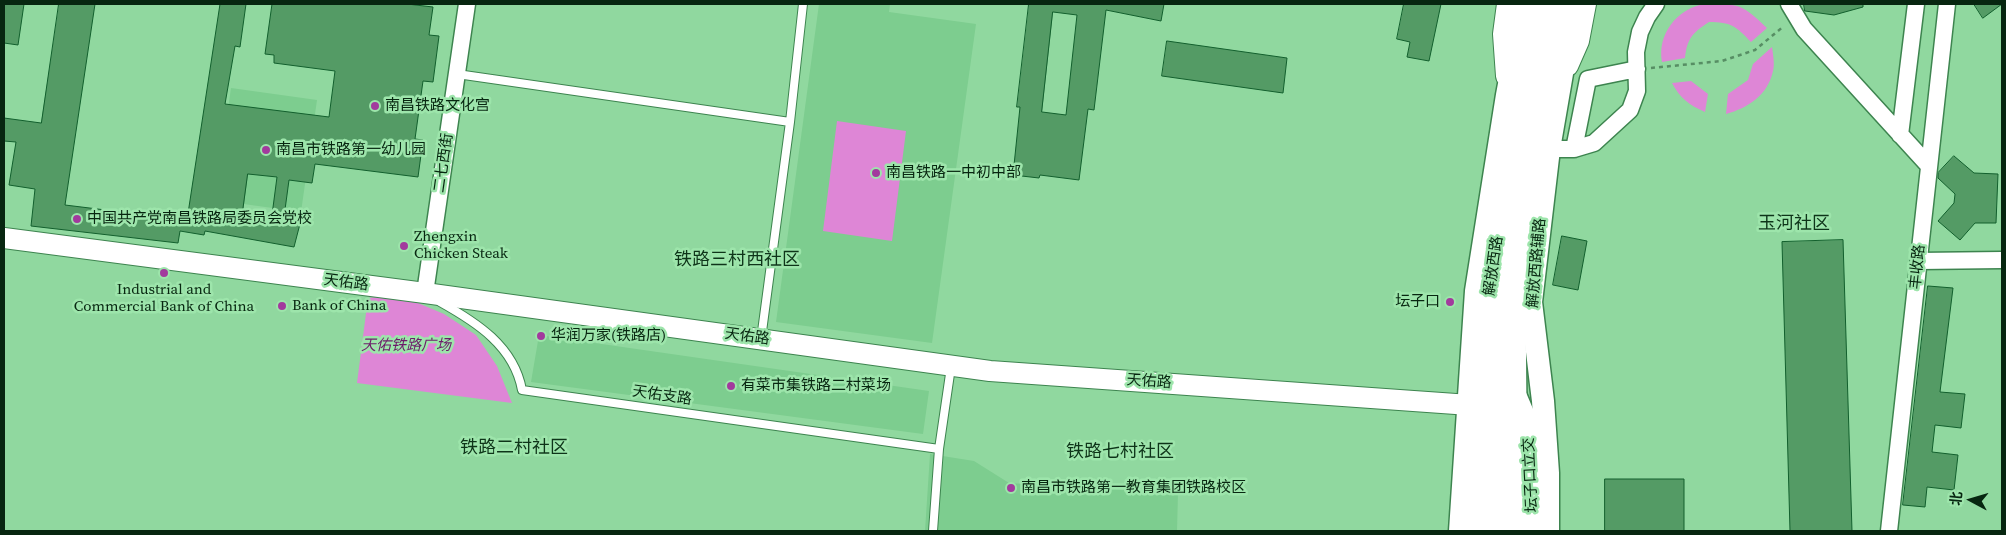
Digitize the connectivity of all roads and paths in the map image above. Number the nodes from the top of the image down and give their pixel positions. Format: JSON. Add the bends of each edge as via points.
{"nodes":[{"id":1,"x":467,"y":4,"type":"edge"},
{"id":2,"x":803,"y":4,"type":"edge"},
{"id":3,"x":1508,"y":4,"type":"edge"},
{"id":4,"x":1524,"y":4,"type":"edge"},
{"id":5,"x":1538,"y":4,"type":"edge"},
{"id":6,"x":1558,"y":4,"type":"edge"},
{"id":7,"x":1574,"y":4,"type":"edge"},
{"id":8,"x":1586,"y":4,"type":"edge"},
{"id":9,"x":1656,"y":4,"type":"edge"},
{"id":10,"x":1916,"y":4,"type":"edge"},
{"id":11,"x":1947,"y":4,"type":"edge"},
{"id":12,"x":1793,"y":10,"type":"edge"},
{"id":13,"x":1647,"y":11,"type":"edge"},
{"id":14,"x":1637,"y":69,"type":"junction"},
{"id":15,"x":457,"y":74,"type":"junction"},
{"id":16,"x":1559,"y":86,"type":"junction"},
{"id":17,"x":1507,"y":94,"type":"junction"},
{"id":18,"x":790,"y":122,"type":"junction"},
{"id":19,"x":1900,"y":135,"type":"junction"},
{"id":20,"x":1574,"y":148,"type":"junction"},
{"id":21,"x":1548,"y":159,"type":"junction"},
{"id":22,"x":1929,"y":166,"type":"junction"},
{"id":23,"x":1495,"y":170,"type":"junction"},
{"id":24,"x":1513,"y":214,"type":"junction"},
{"id":25,"x":4,"y":238,"type":"edge"},
{"id":26,"x":1507,"y":254,"type":"junction"},
{"id":27,"x":2002,"y":260,"type":"edge"},
{"id":28,"x":1919,"y":261,"type":"junction"},
{"id":29,"x":1476,"y":291,"type":"junction"},
{"id":30,"x":425,"y":293,"type":"junction"},
{"id":31,"x":1531,"y":302,"type":"junction"},
{"id":32,"x":761,"y":339,"type":"junction"},
{"id":33,"x":951,"y":366,"type":"junction"},
{"id":34,"x":1492,"y":402,"type":"junction"},
{"id":35,"x":939,"y":449,"type":"junction"},
{"id":36,"x":1532,"y":530,"type":"edge"},
{"id":37,"x":933,"y":531,"type":"edge"},
{"id":38,"x":1460,"y":531,"type":"edge"},
{"id":39,"x":1478,"y":531,"type":"edge"},
{"id":40,"x":1498,"y":531,"type":"edge"},
{"id":41,"x":1889,"y":531,"type":"edge"}],
"edges":[{"from":1,"to":15,"type":"street","name":"二七西街"},
{"from":2,"to":18,"type":"lane"},
{"from":3,"to":17,"type":"street","via":[[1503,34]]},
{"from":4,"to":17,"type":"main road"},
{"from":5,"to":24,"type":"main road","name":"解放西路"},
{"from":6,"to":24,"type":"main road","name":"解放西路","via":[[1532,146]]},
{"from":7,"to":16,"type":"main road","name":"解放西路辅路"},
{"from":8,"to":16,"type":"street","name":"解放西路辅路","via":[[1579,41]]},
{"from":9,"to":13,"type":"street"},
{"from":10,"to":19,"type":"street"},
{"from":11,"to":22,"type":"street","name":"丰收路"},
{"from":12,"to":14,"type":"path","via":[[1755,50],[1722,62]]},
{"from":12,"to":19,"type":"street","via":[[1804,30]]},
{"from":13,"to":14,"type":"street","via":[[1640,32]]},
{"from":14,"to":20,"type":"street","via":[[1637,91],[1630,110],[1594,143]]},
{"from":14,"to":20,"type":"street","via":[[1588,79]]},
{"from":15,"to":18,"type":"lane"},
{"from":15,"to":30,"type":"street","name":"二七西街"},
{"from":16,"to":21,"type":"main road","name":"解放西路辅路"},
{"from":17,"to":23,"type":"main road"},
{"from":18,"to":32,"type":"lane"},
{"from":19,"to":22,"type":"street"},
{"from":20,"to":21,"type":"street"},
{"from":21,"to":24,"type":"main road"},
{"from":21,"to":31,"type":"main road","name":"解放西路辅路"},
{"from":22,"to":28,"type":"street","name":"丰收路"},
{"from":23,"to":24,"type":"main road"},
{"from":23,"to":29,"type":"main road"},
{"from":24,"to":26,"type":"main road","name":"解放西路"},
{"from":25,"to":30,"type":"street","name":"天佑路"},
{"from":26,"to":29,"type":"main road"},
{"from":26,"to":31,"type":"main road"},
{"from":26,"to":34,"type":"main road","name":"解放西路","via":[[1489,291]]},
{"from":27,"to":28,"type":"street"},
{"from":28,"to":41,"type":"street","name":"丰收路"},
{"from":29,"to":34,"type":"main road"},
{"from":30,"to":32,"type":"street","name":"天佑路"},
{"from":30,"to":35,"type":"lane","name":"天佑支路","via":[[466,316],[489,334],[519,373],[522,390]]},
{"from":31,"to":36,"type":"main road","name":"解放西路辅路","via":[[1548,473]]},
{"from":32,"to":33,"type":"street","name":"天佑路"},
{"from":33,"to":34,"type":"street","name":"天佑路"},
{"from":33,"to":35,"type":"lane"},
{"from":34,"to":36,"type":"highway","name":"坛子口立交","via":[[1530,435]]},
{"from":34,"to":38,"type":"main road"},
{"from":34,"to":39,"type":"highway","via":[[1478,470]]},
{"from":34,"to":40,"type":"main road","name":"解放西路"},
{"from":35,"to":37,"type":"lane"}]}
